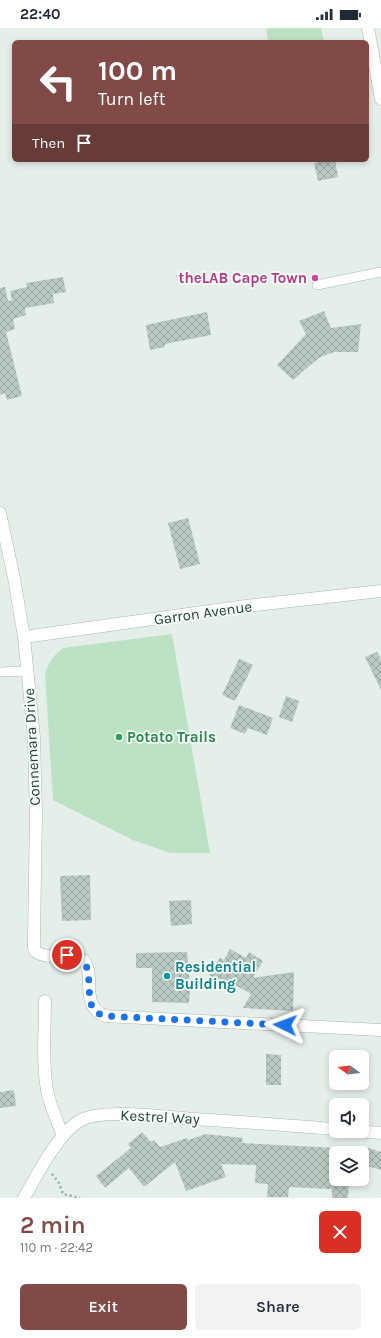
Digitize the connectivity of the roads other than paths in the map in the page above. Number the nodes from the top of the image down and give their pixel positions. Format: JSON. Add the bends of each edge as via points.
{"nodes":[{"id":1,"x":368,"y":28,"type":"edge"},
{"id":2,"x":381,"y":99,"type":"edge"},
{"id":3,"x":381,"y":272,"type":"edge"},
{"id":4,"x":317,"y":285,"type":"dead end"},
{"id":5,"x":0,"y":513,"type":"edge"},
{"id":6,"x":381,"y":591,"type":"edge"},
{"id":7,"x":24,"y":637,"type":"junction"},
{"id":8,"x":28,"y":671,"type":"junction"},
{"id":9,"x":0,"y":672,"type":"edge"},
{"id":10,"x":45,"y":1001,"type":"dead end"},
{"id":11,"x":381,"y":1030,"type":"edge"},
{"id":12,"x":329,"y":1129,"type":"edge"},
{"id":13,"x":369,"y":1132,"type":"edge"},
{"id":14,"x":381,"y":1133,"type":"edge"},
{"id":15,"x":63,"y":1136,"type":"junction"},
{"id":16,"x":24,"y":1198,"type":"edge"}],
"edges":[{"from":1,"to":2,"type":"street"},
{"from":3,"to":4,"type":"lane"},
{"from":5,"to":7,"type":"street","name":"Connemara Drive"},
{"from":6,"to":7,"type":"street","name":"Garron Avenue","via":[[246,606]]},
{"from":7,"to":8,"type":"street","name":"Connemara Drive"},
{"from":8,"to":9,"type":"lane"},
{"from":8,"to":11,"type":"street","name":"Connemara Drive","via":[[34,738],[34,948],[37,953],[76,956],[85,962],[91,1004],[96,1012],[105,1016]]},
{"from":10,"to":15,"type":"street","via":[[47,1090]]},
{"from":12,"to":15,"type":"street","name":"Kestrel Way","via":[[108,1114],[82,1120]]},
{"from":13,"to":14,"type":"street"},
{"from":15,"to":16,"type":"street","name":"Kestrel Way"}]}
